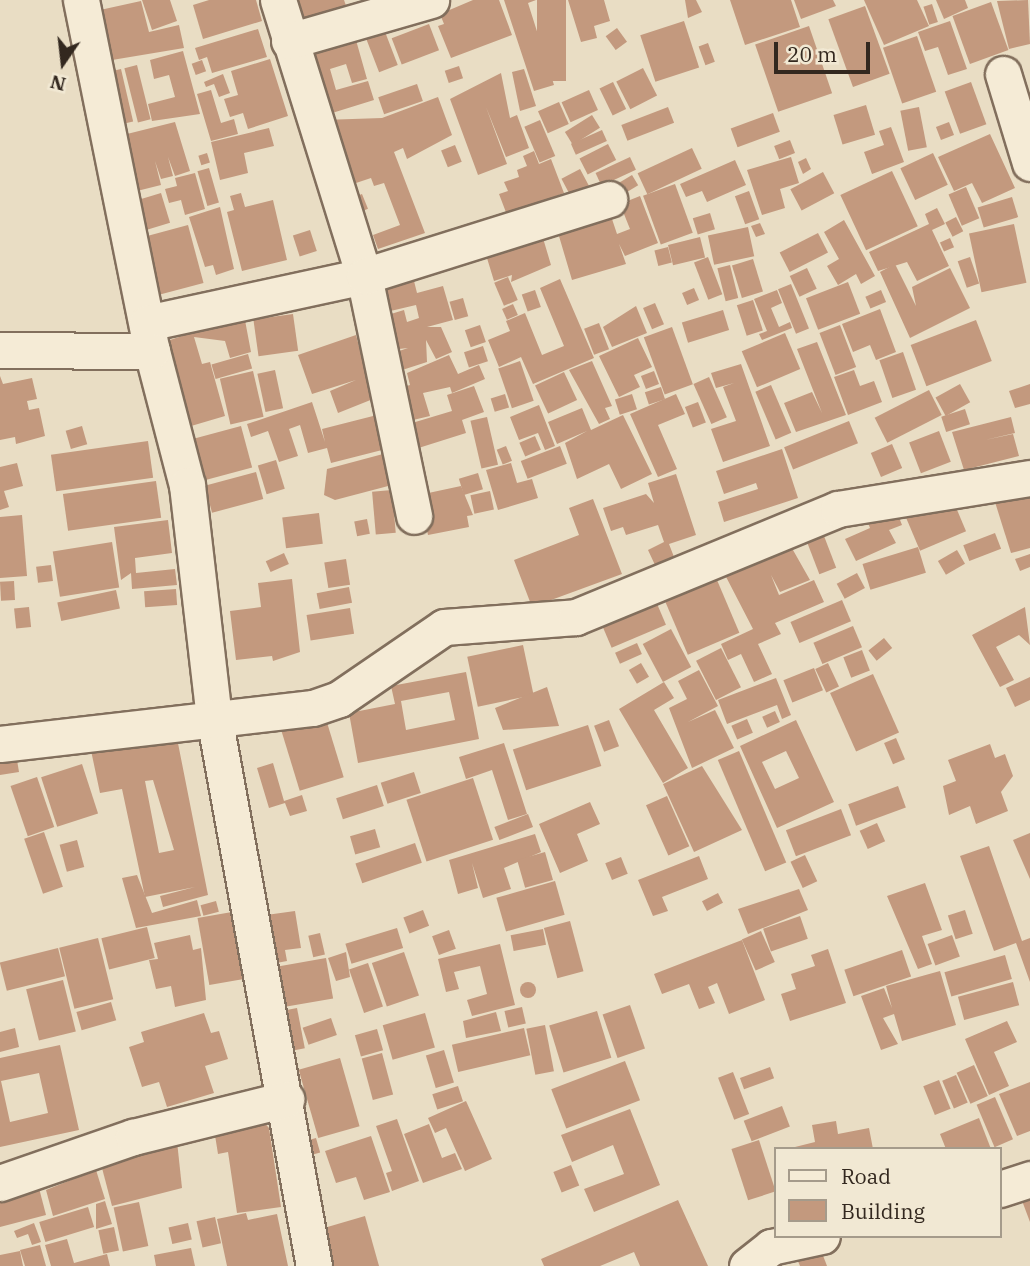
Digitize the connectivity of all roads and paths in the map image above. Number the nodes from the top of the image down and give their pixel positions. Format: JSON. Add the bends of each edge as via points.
{"nodes":[{"id":1,"x":81,"y":0,"type":"edge"},
{"id":2,"x":278,"y":0,"type":"edge"},
{"id":3,"x":430,"y":0,"type":"edge"},
{"id":4,"x":289,"y":41,"type":"junction"},
{"id":5,"x":1003,"y":74,"type":"dead end"},
{"id":6,"x":1030,"y":163,"type":"edge"},
{"id":7,"x":609,"y":199,"type":"dead end"},
{"id":8,"x":364,"y":276,"type":"junction"},
{"id":9,"x":150,"y":337,"type":"junction"},
{"id":10,"x":0,"y":349,"type":"edge"},
{"id":11,"x":1030,"y":478,"type":"edge"},
{"id":12,"x":414,"y":516,"type":"dead end"},
{"id":13,"x":214,"y":717,"type":"junction"},
{"id":14,"x":0,"y":744,"type":"edge"},
{"id":15,"x":286,"y":1098,"type":"junction"},
{"id":16,"x":1030,"y":1180,"type":"edge"},
{"id":17,"x":0,"y":1183,"type":"edge"},
{"id":18,"x":1002,"y":1188,"type":"edge"},
{"id":19,"x":813,"y":1238,"type":"edge"},
{"id":20,"x":314,"y":1266,"type":"edge"},
{"id":21,"x":747,"y":1266,"type":"edge"}],
"edges":[{"from":1,"to":9,"type":"street"},
{"from":2,"to":4,"type":"street"},
{"from":3,"to":4,"type":"street"},
{"from":4,"to":8,"type":"street"},
{"from":5,"to":6,"type":"street"},
{"from":7,"to":8,"type":"street"},
{"from":8,"to":9,"type":"street"},
{"from":8,"to":12,"type":"street"},
{"from":9,"to":10,"type":"street"},
{"from":9,"to":13,"type":"street","via":[[195,532]]},
{"from":11,"to":13,"type":"street","via":[[838,509],[576,617],[444,627],[339,699],[313,709]]},
{"from":13,"to":14,"type":"street"},
{"from":13,"to":15,"type":"street"},
{"from":15,"to":17,"type":"street","via":[[133,1137]]},
{"from":15,"to":20,"type":"street"},
{"from":16,"to":18,"type":"street"},
{"from":19,"to":21,"type":"street","via":[[771,1247]]}]}
